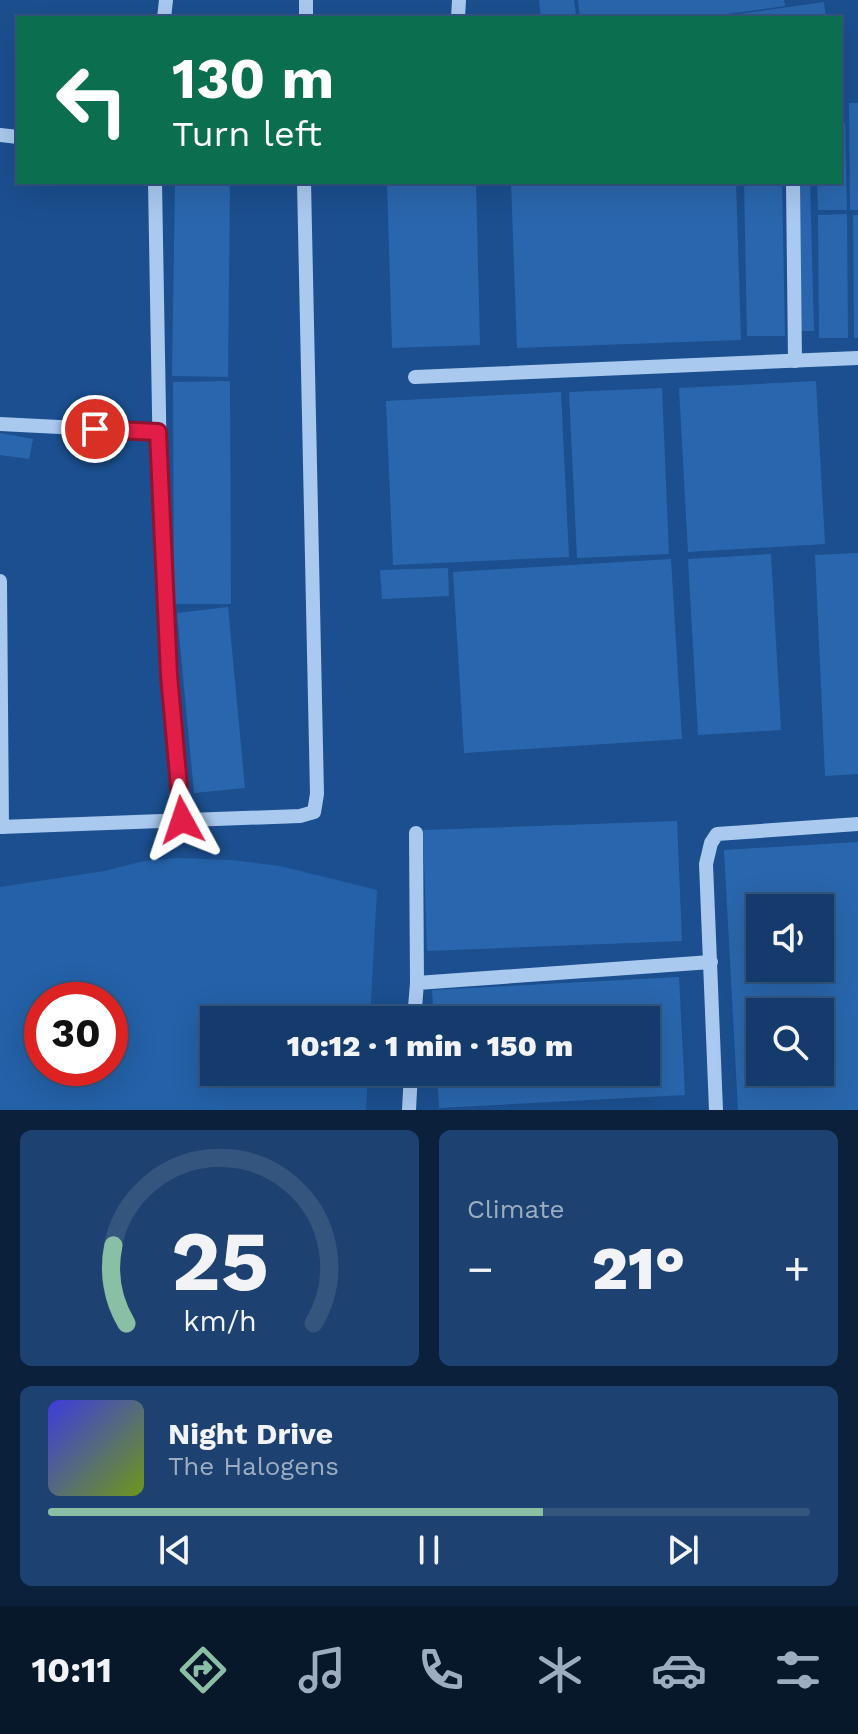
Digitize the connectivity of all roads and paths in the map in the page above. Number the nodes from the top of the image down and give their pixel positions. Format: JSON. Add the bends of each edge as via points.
{"nodes":[{"id":1,"x":155,"y":184,"type":"edge"},
{"id":2,"x":304,"y":184,"type":"edge"},
{"id":3,"x":793,"y":184,"type":"edge"},
{"id":4,"x":858,"y":358,"type":"edge"},
{"id":5,"x":795,"y":361,"type":"junction"},
{"id":6,"x":415,"y":377,"type":"dead end"},
{"id":7,"x":0,"y":424,"type":"edge"},
{"id":8,"x":158,"y":432,"type":"junction"},
{"id":9,"x":0,"y":581,"type":"edge"},
{"id":10,"x":182,"y":820,"type":"junction"},
{"id":11,"x":858,"y":824,"type":"edge"},
{"id":12,"x":1,"y":827,"type":"edge"},
{"id":13,"x":416,"y":833,"type":"dead end"},
{"id":14,"x":711,"y":962,"type":"junction"},
{"id":15,"x":417,"y":983,"type":"junction"},
{"id":16,"x":415,"y":1006,"type":"edge"},
{"id":17,"x":410,"y":1086,"type":"edge"},
{"id":18,"x":409,"y":1110,"type":"edge"},
{"id":19,"x":716,"y":1110,"type":"edge"}],
"edges":[{"from":1,"to":8,"type":"street"},
{"from":2,"to":10,"type":"street","via":[[314,812]]},
{"from":3,"to":5,"type":"street"},
{"from":4,"to":5,"type":"street"},
{"from":5,"to":6,"type":"street"},
{"from":7,"to":8,"type":"street"},
{"from":8,"to":10,"type":"street","via":[[169,675]]},
{"from":9,"to":12,"type":"street"},
{"from":10,"to":12,"type":"street"},
{"from":11,"to":14,"type":"street","via":[[717,834],[706,864]]},
{"from":13,"to":15,"type":"street"},
{"from":14,"to":15,"type":"street"},
{"from":14,"to":19,"type":"street"},
{"from":15,"to":16,"type":"street"},
{"from":17,"to":18,"type":"street"}]}
